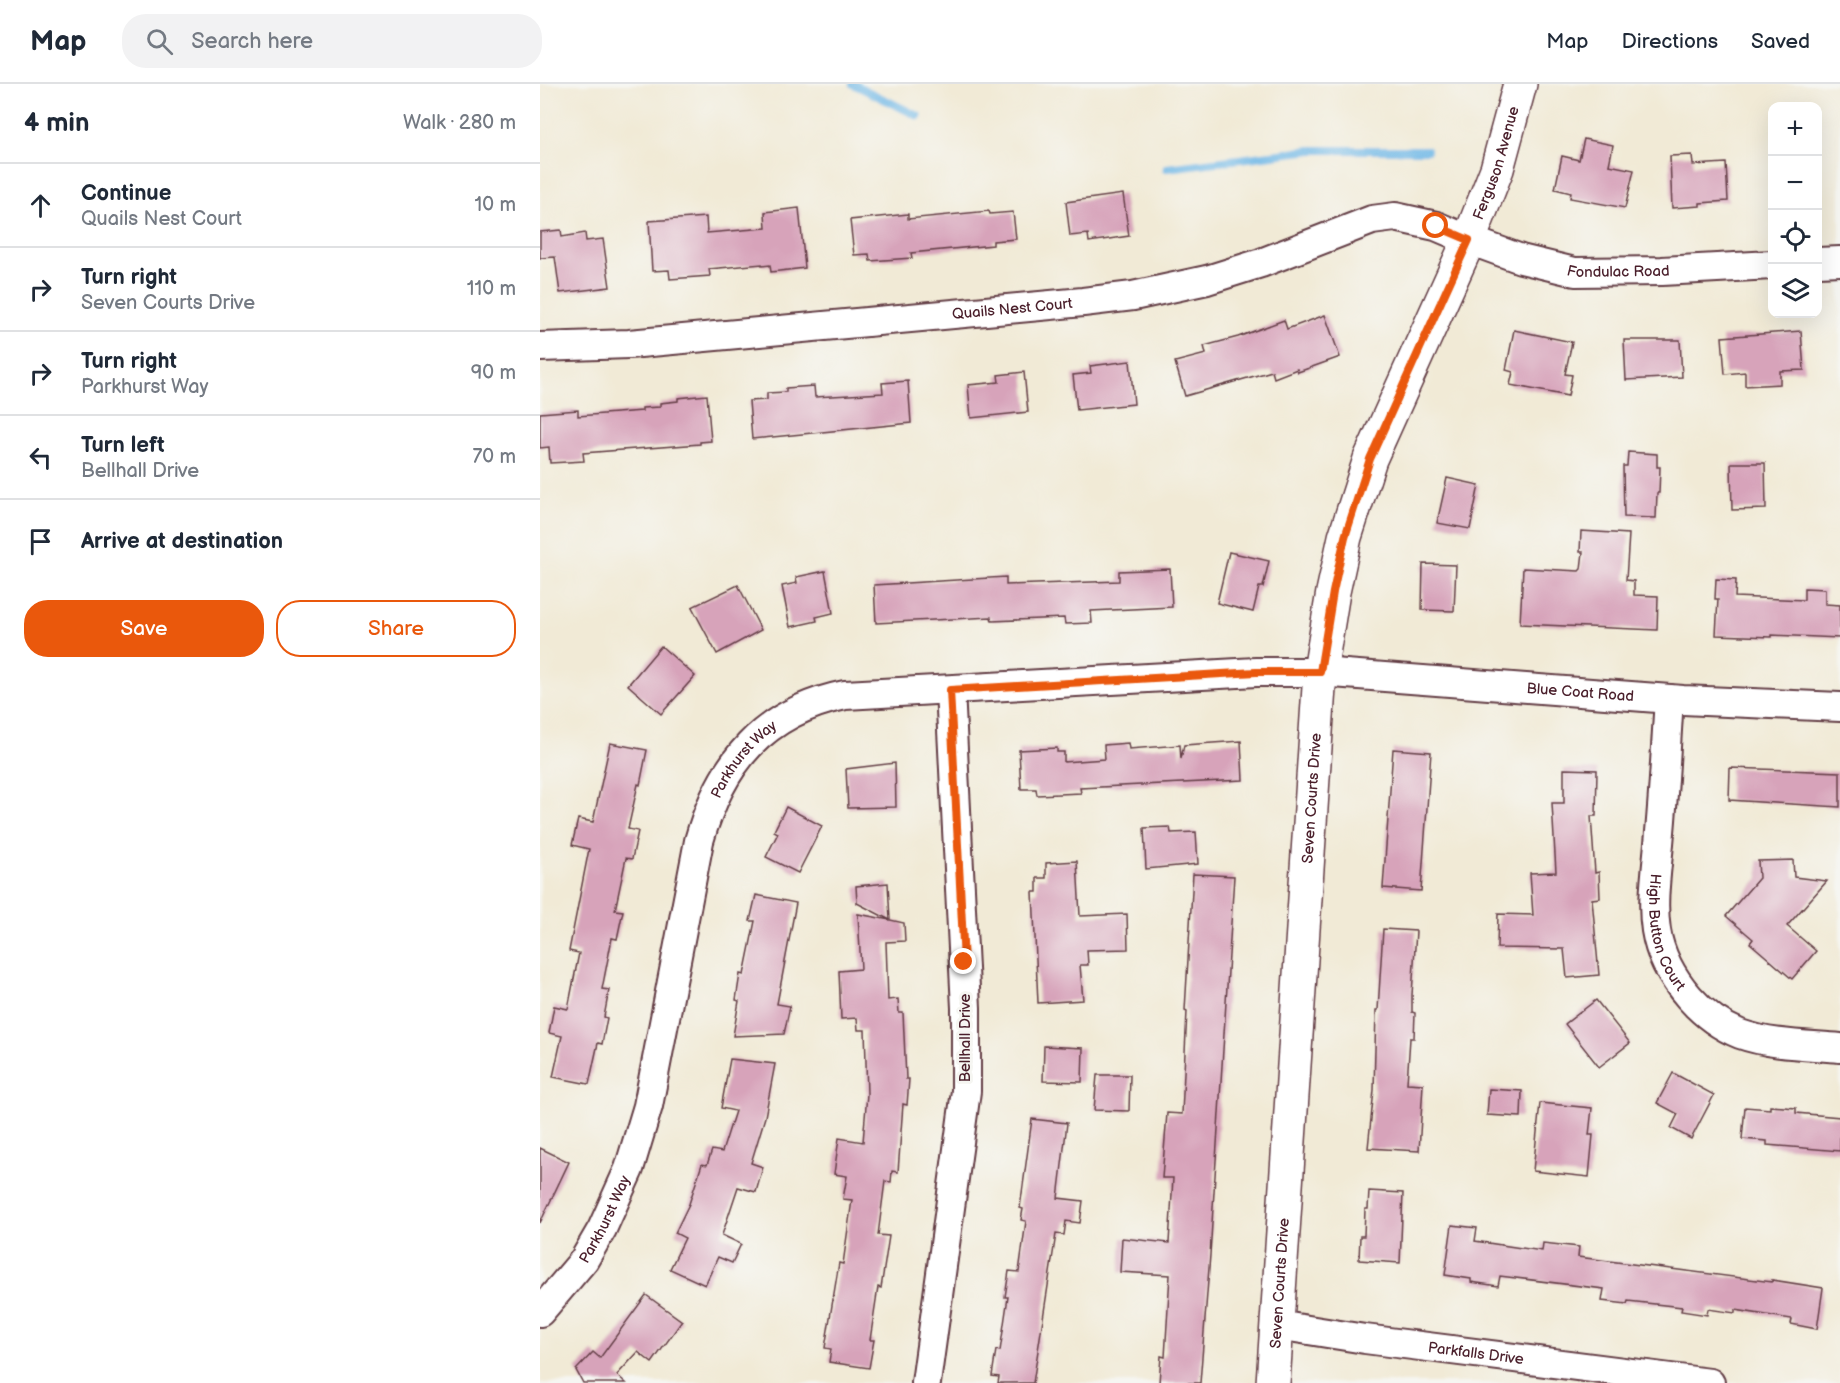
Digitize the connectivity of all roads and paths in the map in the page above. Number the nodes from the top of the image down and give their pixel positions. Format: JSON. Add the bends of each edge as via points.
{"nodes":[{"id":1,"x":1520,"y":84,"type":"edge"},
{"id":2,"x":1469,"y":240,"type":"junction"},
{"id":3,"x":1840,"y":261,"type":"edge"},
{"id":4,"x":1822,"y":262,"type":"edge"},
{"id":5,"x":1768,"y":265,"type":"edge"},
{"id":6,"x":540,"y":348,"type":"edge"},
{"id":7,"x":1320,"y":672,"type":"junction"},
{"id":8,"x":950,"y":690,"type":"junction"},
{"id":9,"x":1669,"y":699,"type":"junction"},
{"id":10,"x":1840,"y":707,"type":"edge"},
{"id":11,"x":1840,"y":1048,"type":"edge"},
{"id":12,"x":540,"y":1312,"type":"edge"},
{"id":13,"x":1277,"y":1325,"type":"junction"},
{"id":14,"x":926,"y":1383,"type":"edge"},
{"id":15,"x":1273,"y":1383,"type":"edge"},
{"id":16,"x":1710,"y":1383,"type":"edge"}],
"edges":[{"from":1,"to":2,"type":"street","name":"Ferguson Avenue","via":[[1497,168]]},
{"from":2,"to":5,"type":"street","name":"Fondulac Road","via":[[1521,259],[1575,272]]},
{"from":2,"to":6,"type":"street","name":"Quails Nest Court","via":[[1436,226],[1395,217],[1372,219],[1261,263],[1132,296],[629,344]]},
{"from":2,"to":7,"type":"street","name":"Seven Courts Drive","via":[[1370,459],[1345,537]]},
{"from":3,"to":4,"type":"street"},
{"from":7,"to":8,"type":"street","name":"Parkhurst Way","via":[[1256,672]]},
{"from":7,"to":9,"type":"street","name":"Blue Coat Road"},
{"from":7,"to":13,"type":"street","name":"Seven Courts Drive"},
{"from":8,"to":12,"type":"street","name":"Parkhurst Way","via":[[845,695],[821,700],[779,721],[735,760],[714,796],[699,841],[648,1106],[629,1169],[584,1260]]},
{"from":8,"to":14,"type":"street","name":"Bellhall Drive","via":[[966,1008],[966,1091]]},
{"from":9,"to":10,"type":"street","name":"Blue Coat Road"},
{"from":9,"to":11,"type":"street","name":"High Button Court","via":[[1653,896],[1657,941],[1666,963],[1678,984],[1704,1012],[1738,1033],[1756,1039]]},
{"from":13,"to":15,"type":"street","name":"Seven Courts Drive"},
{"from":13,"to":16,"type":"street","name":"Parkfalls Drive"}]}
